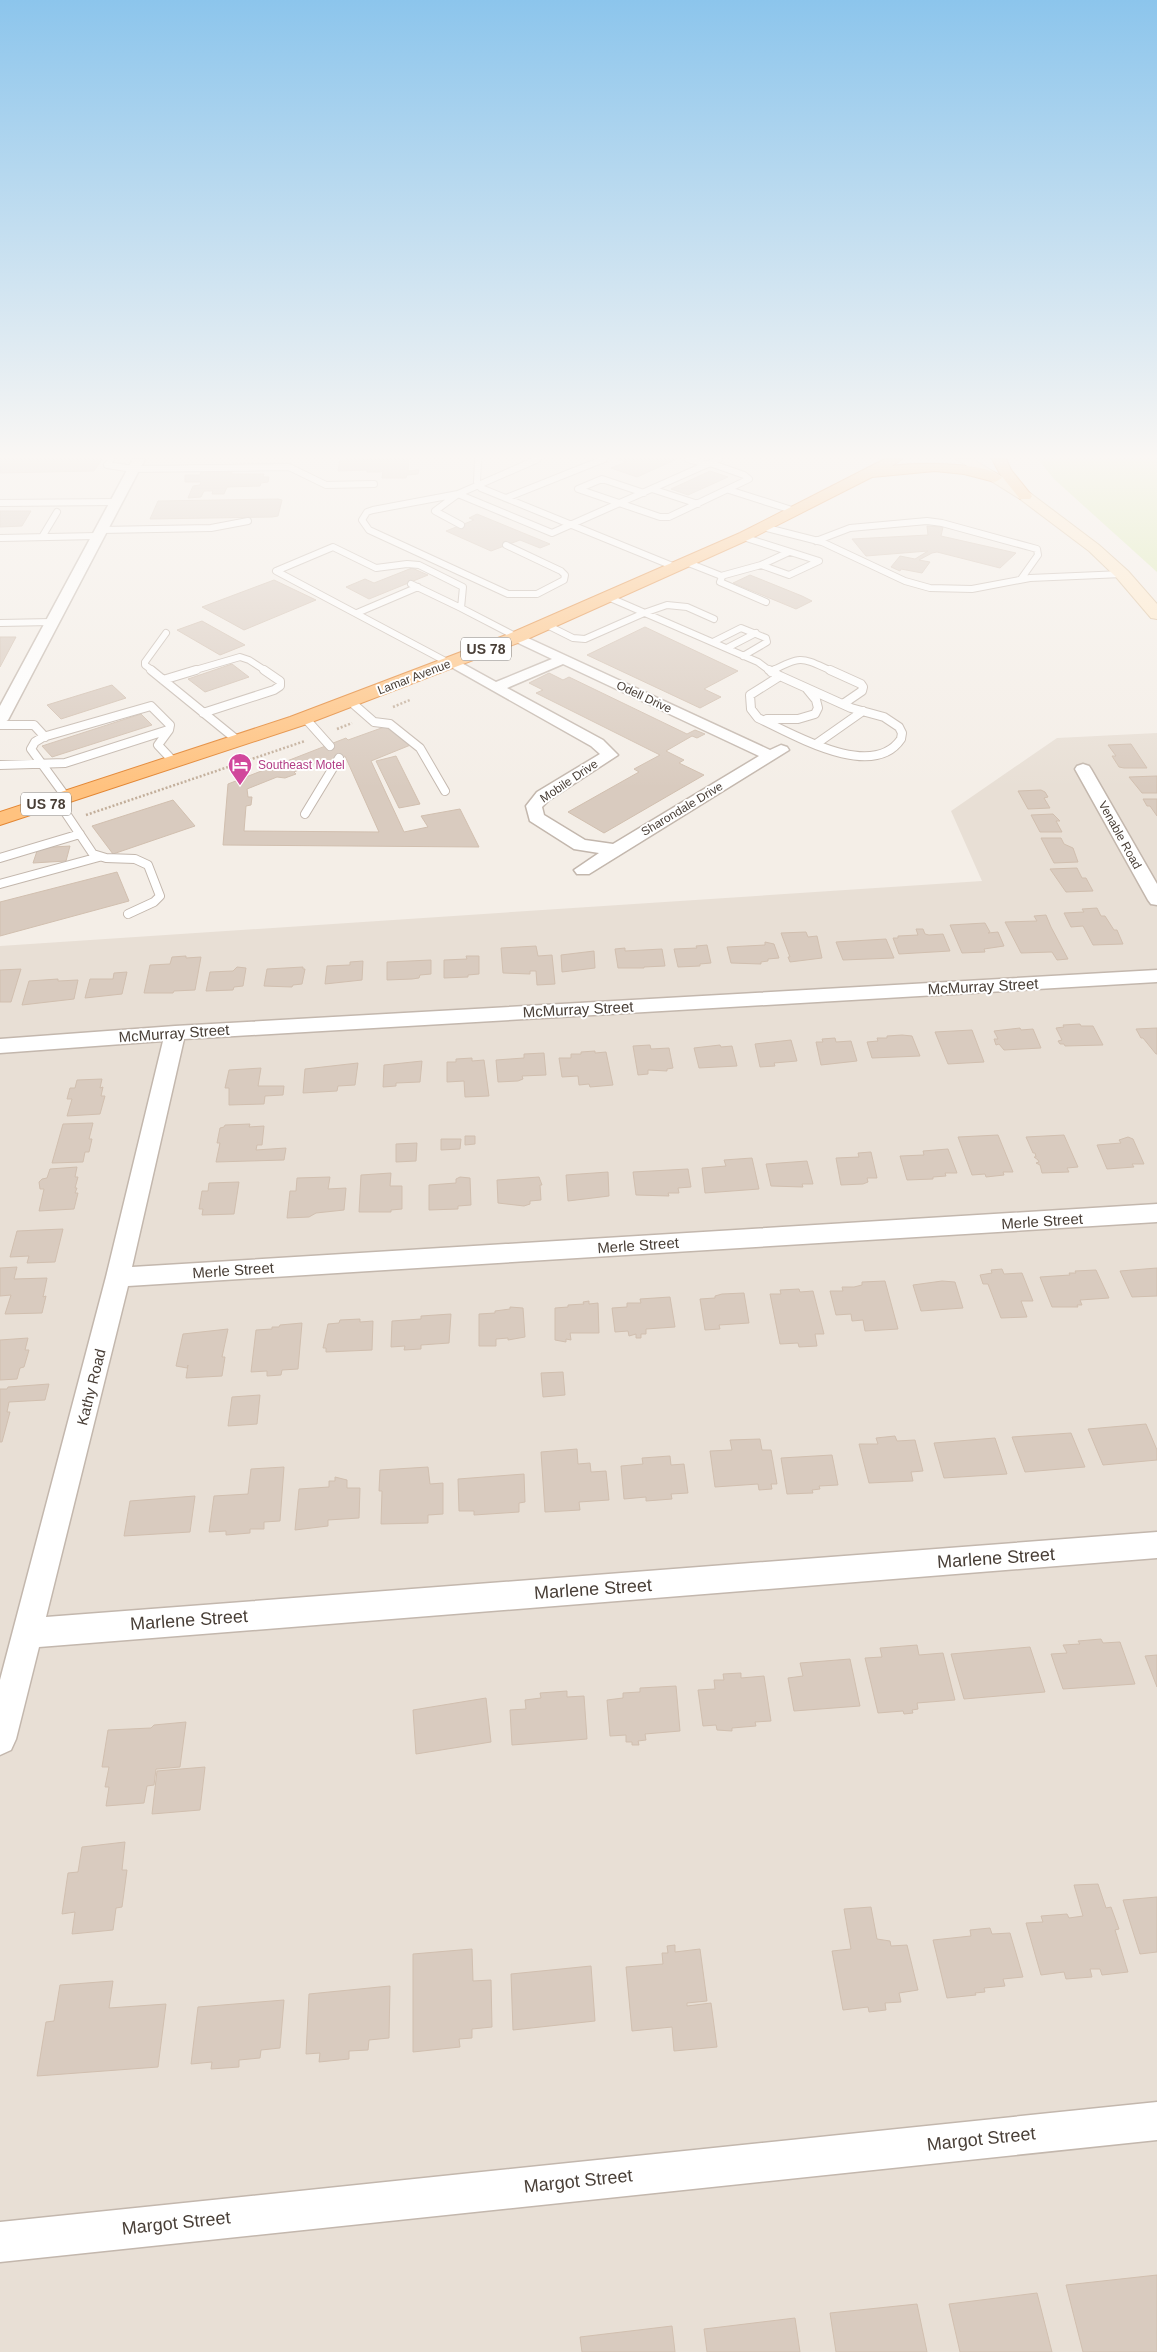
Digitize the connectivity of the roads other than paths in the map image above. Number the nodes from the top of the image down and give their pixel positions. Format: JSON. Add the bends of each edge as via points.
{"nodes":[{"id":1,"x":80,"y":569,"type":"edge"},
{"id":2,"x":281,"y":569,"type":"edge"},
{"id":3,"x":378,"y":569,"type":"edge"},
{"id":4,"x":428,"y":569,"type":"edge"},
{"id":5,"x":453,"y":569,"type":"edge"},
{"id":6,"x":556,"y":569,"type":"edge"},
{"id":7,"x":672,"y":569,"type":"edge"},
{"id":8,"x":694,"y":569,"type":"edge"},
{"id":9,"x":747,"y":569,"type":"edge"},
{"id":10,"x":770,"y":569,"type":"edge"},
{"id":11,"x":802,"y":569,"type":"edge"},
{"id":12,"x":878,"y":569,"type":"edge"},
{"id":13,"x":1028,"y":569,"type":"edge"},
{"id":14,"x":1116,"y":569,"type":"edge"},
{"id":15,"x":1122,"y":574,"type":"junction"},
{"id":16,"x":393,"y":576,"type":"dead end"},
{"id":17,"x":721,"y":576,"type":"junction"},
{"id":18,"x":1021,"y":579,"type":"junction"},
{"id":19,"x":408,"y":583,"type":"dead end"},
{"id":20,"x":418,"y":587,"type":"junction"},
{"id":21,"x":608,"y":597,"type":"junction"},
{"id":22,"x":766,"y":602,"type":"dead end"},
{"id":23,"x":461,"y":608,"type":"junction"},
{"id":24,"x":357,"y":613,"type":"junction"},
{"id":25,"x":646,"y":613,"type":"junction"},
{"id":26,"x":1157,"y":614,"type":"edge"},
{"id":27,"x":714,"y":619,"type":"dead end"},
{"id":28,"x":52,"y":622,"type":"junction"},
{"id":29,"x":0,"y":623,"type":"edge"},
{"id":30,"x":545,"y":624,"type":"junction"},
{"id":31,"x":166,"y":633,"type":"dead end"},
{"id":32,"x":756,"y":633,"type":"junction"},
{"id":33,"x":516,"y":637,"type":"junction"},
{"id":34,"x":713,"y":642,"type":"junction"},
{"id":35,"x":727,"y":648,"type":"junction"},
{"id":36,"x":743,"y":656,"type":"junction"},
{"id":37,"x":562,"y":659,"type":"junction"},
{"id":38,"x":450,"y":663,"type":"junction"},
{"id":39,"x":771,"y":672,"type":"junction"},
{"id":40,"x":780,"y":676,"type":"junction"},
{"id":41,"x":163,"y":680,"type":"junction"},
{"id":42,"x":804,"y":686,"type":"junction"},
{"id":43,"x":496,"y":688,"type":"junction"},
{"id":44,"x":350,"y":701,"type":"junction"},
{"id":45,"x":843,"y":704,"type":"junction"},
{"id":46,"x":863,"y":711,"type":"junction"},
{"id":47,"x":203,"y":713,"type":"junction"},
{"id":48,"x":305,"y":718,"type":"junction"},
{"id":49,"x":758,"y":718,"type":"junction"},
{"id":50,"x":0,"y":720,"type":"edge"},
{"id":51,"x":0,"y":725,"type":"edge"},
{"id":52,"x":169,"y":730,"type":"junction"},
{"id":53,"x":44,"y":737,"type":"junction"},
{"id":54,"x":237,"y":740,"type":"junction"},
{"id":55,"x":816,"y":744,"type":"junction"},
{"id":56,"x":330,"y":746,"type":"dead end"},
{"id":57,"x":776,"y":753,"type":"joint"},
{"id":58,"x":339,"y":758,"type":"dead end"},
{"id":59,"x":173,"y":762,"type":"junction"},
{"id":60,"x":42,"y":764,"type":"junction"},
{"id":61,"x":0,"y":765,"type":"edge"},
{"id":62,"x":1083,"y":769,"type":"dead end"},
{"id":63,"x":444,"y":791,"type":"dead end"},
{"id":64,"x":62,"y":798,"type":"junction"},
{"id":65,"x":306,"y":814,"type":"dead end"},
{"id":66,"x":0,"y":819,"type":"edge"},
{"id":67,"x":80,"y":834,"type":"junction"},
{"id":68,"x":616,"y":850,"type":"junction"},
{"id":69,"x":99,"y":857,"type":"junction"},
{"id":70,"x":0,"y":858,"type":"edge"},
{"id":71,"x":583,"y":870,"type":"dead end"},
{"id":72,"x":0,"y":884,"type":"edge"},
{"id":73,"x":1157,"y":900,"type":"edge"},
{"id":74,"x":128,"y":914,"type":"dead end"},
{"id":75,"x":1157,"y":976,"type":"edge"},
{"id":76,"x":175,"y":1033,"type":"junction"},
{"id":77,"x":0,"y":1046,"type":"edge"},
{"id":78,"x":1157,"y":1214,"type":"edge"},
{"id":79,"x":118,"y":1277,"type":"junction"},
{"id":80,"x":1157,"y":1545,"type":"edge"},
{"id":81,"x":28,"y":1633,"type":"junction"},
{"id":82,"x":0,"y":1739,"type":"edge"},
{"id":83,"x":1157,"y":2121,"type":"edge"},
{"id":84,"x":0,"y":2242,"type":"edge"}],
"edges":[{"from":1,"to":28,"type":"street"},
{"from":2,"to":24,"type":"lane","via":[[276,571]]},
{"from":3,"to":16,"type":"lane"},
{"from":4,"to":23,"type":"lane","via":[[462,587]]},
{"from":5,"to":6,"type":"lane","via":[[508,594],[537,594],[564,580],[565,576]]},
{"from":7,"to":21,"type":"highway","name":"Lamar Avenue","number":"US 78"},
{"from":8,"to":17,"type":"lane"},
{"from":9,"to":17,"type":"lane"},
{"from":10,"to":11,"type":"lane","via":[[789,575]]},
{"from":12,"to":18,"type":"lane","via":[[924,587],[978,588]]},
{"from":13,"to":18,"type":"lane"},
{"from":14,"to":15,"type":"main road"},
{"from":15,"to":18,"type":"lane"},
{"from":15,"to":26,"type":"main road"},
{"from":17,"to":22,"type":"lane","via":[[720,582]]},
{"from":19,"to":20,"type":"lane"},
{"from":20,"to":23,"type":"lane"},
{"from":20,"to":24,"type":"lane"},
{"from":21,"to":25,"type":"lane"},
{"from":21,"to":30,"type":"highway","name":"Lamar Avenue","number":"US 78"},
{"from":23,"to":33,"type":"lane"},
{"from":24,"to":38,"type":"lane"},
{"from":25,"to":27,"type":"lane","via":[[668,605],[679,605]]},
{"from":25,"to":30,"type":"lane","via":[[585,638],[573,638]]},
{"from":25,"to":34,"type":"lane"},
{"from":28,"to":29,"type":"lane"},
{"from":28,"to":50,"type":"street"},
{"from":30,"to":33,"type":"highway","name":"Lamar Avenue","number":"US 78"},
{"from":31,"to":41,"type":"lane","via":[[144,664]]},
{"from":32,"to":34,"type":"lane","via":[[737,629]]},
{"from":32,"to":35,"type":"lane"},
{"from":32,"to":36,"type":"lane","via":[[768,642]]},
{"from":33,"to":37,"type":"street","name":"Odell Drive"},
{"from":33,"to":38,"type":"highway","name":"Lamar Avenue","number":"US 78"},
{"from":34,"to":35,"type":"lane"},
{"from":35,"to":36,"type":"lane"},
{"from":36,"to":39,"type":"lane"},
{"from":37,"to":43,"type":"street"},
{"from":37,"to":57,"type":"street","name":"Odell Drive"},
{"from":38,"to":43,"type":"street","name":"Mobile Drive"},
{"from":38,"to":44,"type":"highway","name":"Lamar Avenue","number":"US 78"},
{"from":39,"to":40,"type":"lane"},
{"from":39,"to":45,"type":"lane","via":[[793,660],[803,659],[859,683],[862,691]]},
{"from":40,"to":42,"type":"lane"},
{"from":40,"to":49,"type":"lane","via":[[750,695],[750,707]]},
{"from":41,"to":47,"type":"lane"},
{"from":41,"to":47,"type":"lane","via":[[240,657],[280,683],[271,691]]},
{"from":42,"to":45,"type":"lane"},
{"from":42,"to":49,"type":"lane","via":[[818,703],[814,715],[790,720]]},
{"from":43,"to":68,"type":"street","name":"Mobile Drive","via":[[597,743],[610,755],[543,796],[534,806],[536,817],[580,844]]},
{"from":44,"to":48,"type":"highway","name":"Lamar Avenue","number":"US 78"},
{"from":44,"to":63,"type":"lane","via":[[374,722],[390,724],[420,748]]},
{"from":45,"to":46,"type":"lane"},
{"from":46,"to":55,"type":"lane"},
{"from":46,"to":55,"type":"lane","via":[[895,723],[900,729],[900,740],[878,755],[862,757],[843,756]]},
{"from":47,"to":54,"type":"lane"},
{"from":48,"to":54,"type":"highway","name":"Lamar Avenue","number":"US 78"},
{"from":48,"to":56,"type":"lane"},
{"from":49,"to":55,"type":"lane"},
{"from":51,"to":53,"type":"lane","via":[[34,725]]},
{"from":52,"to":53,"type":"lane","via":[[170,725],[155,708],[147,706]]},
{"from":52,"to":59,"type":"lane","via":[[158,745]]},
{"from":52,"to":60,"type":"lane","via":[[70,762]]},
{"from":53,"to":60,"type":"lane","via":[[31,749]]},
{"from":54,"to":59,"type":"highway","name":"Lamar Avenue","number":"US 78"},
{"from":57,"to":68,"type":"street","name":"Sharondale Drive"},
{"from":58,"to":65,"type":"lane"},
{"from":59,"to":64,"type":"highway","name":"Lamar Avenue","number":"US 78"},
{"from":60,"to":61,"type":"lane"},
{"from":60,"to":64,"type":"lane"},
{"from":62,"to":73,"type":"street","name":"Venable Road"},
{"from":64,"to":66,"type":"highway","name":"Lamar Avenue","number":"US 78"},
{"from":64,"to":67,"type":"lane"},
{"from":67,"to":69,"type":"lane","via":[[93,854]]},
{"from":67,"to":70,"type":"lane"},
{"from":68,"to":71,"type":"street","name":"Sharondale Drive"},
{"from":69,"to":72,"type":"lane"},
{"from":69,"to":74,"type":"lane","via":[[138,860],[148,865],[160,896]]},
{"from":75,"to":76,"type":"street","name":"McMurray Street"},
{"from":76,"to":77,"type":"street","name":"McMurray Street"},
{"from":76,"to":79,"type":"street","name":"Kathy Road"},
{"from":78,"to":79,"type":"street","name":"Merle Street"},
{"from":79,"to":81,"type":"street","name":"Kathy Road"},
{"from":80,"to":81,"type":"street","name":"Marlene Street"},
{"from":81,"to":82,"type":"street","name":"Kathy Road"},
{"from":83,"to":84,"type":"street","name":"Margot Street"}]}
